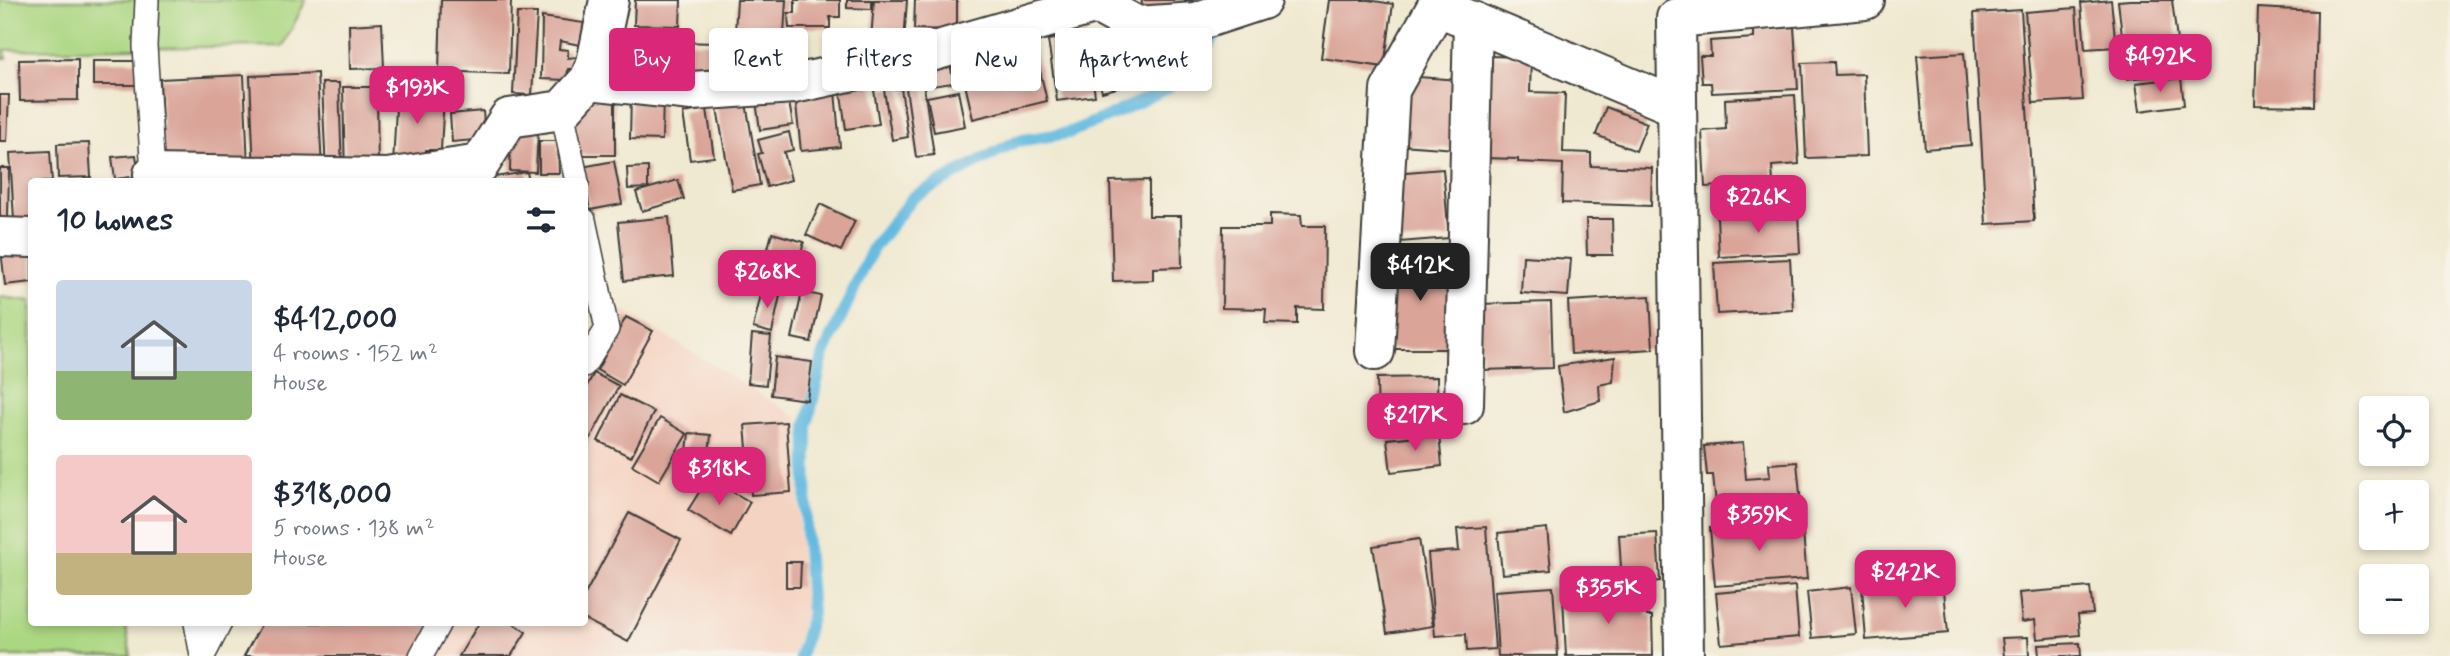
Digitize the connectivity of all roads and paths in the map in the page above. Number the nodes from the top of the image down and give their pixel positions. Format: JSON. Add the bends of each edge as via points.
{"nodes":[{"id":1,"x":147,"y":0,"type":"edge"},
{"id":2,"x":609,"y":0,"type":"edge"},
{"id":3,"x":1865,"y":0,"type":"edge"},
{"id":4,"x":1099,"y":2,"type":"edge"},
{"id":5,"x":1256,"y":2,"type":"edge"},
{"id":6,"x":1430,"y":3,"type":"edge"},
{"id":7,"x":1676,"y":9,"type":"edge"},
{"id":8,"x":1473,"y":21,"type":"junction"},
{"id":9,"x":589,"y":80,"type":"junction"},
{"id":10,"x":1676,"y":107,"type":"junction"},
{"id":11,"x":562,"y":110,"type":"junction"},
{"id":12,"x":154,"y":178,"type":"edge"},
{"id":13,"x":576,"y":178,"type":"edge"},
{"id":14,"x":0,"y":237,"type":"edge"},
{"id":15,"x":28,"y":238,"type":"edge"},
{"id":16,"x":588,"y":239,"type":"edge"},
{"id":17,"x":1375,"y":351,"type":"dead end"},
{"id":18,"x":588,"y":360,"type":"edge"},
{"id":19,"x":1464,"y":405,"type":"dead end"},
{"id":20,"x":197,"y":626,"type":"edge"},
{"id":21,"x":218,"y":626,"type":"edge"},
{"id":22,"x":437,"y":626,"type":"edge"},
{"id":23,"x":202,"y":656,"type":"edge"},
{"id":24,"x":421,"y":656,"type":"edge"},
{"id":25,"x":1684,"y":656,"type":"edge"}],
"edges":[{"from":1,"to":12,"type":"lane","via":[[145,46]]},
{"from":2,"to":9,"type":"street"},
{"from":3,"to":7,"type":"street"},
{"from":4,"to":5,"type":"street","via":[[1137,26],[1195,22]]},
{"from":4,"to":9,"type":"street","via":[[900,61],[794,83],[692,91]]},
{"from":6,"to":8,"type":"street"},
{"from":6,"to":17,"type":"street","via":[[1390,90]]},
{"from":7,"to":10,"type":"street"},
{"from":8,"to":10,"type":"street"},
{"from":8,"to":19,"type":"street"},
{"from":9,"to":11,"type":"street"},
{"from":10,"to":25,"type":"street"},
{"from":11,"to":12,"type":"street","via":[[509,118],[480,164],[387,178]]},
{"from":11,"to":13,"type":"lane"},
{"from":14,"to":15,"type":"street"},
{"from":16,"to":18,"type":"lane","via":[[607,329]]},
{"from":20,"to":23,"type":"lane"},
{"from":21,"to":23,"type":"lane"},
{"from":22,"to":24,"type":"lane"}]}
